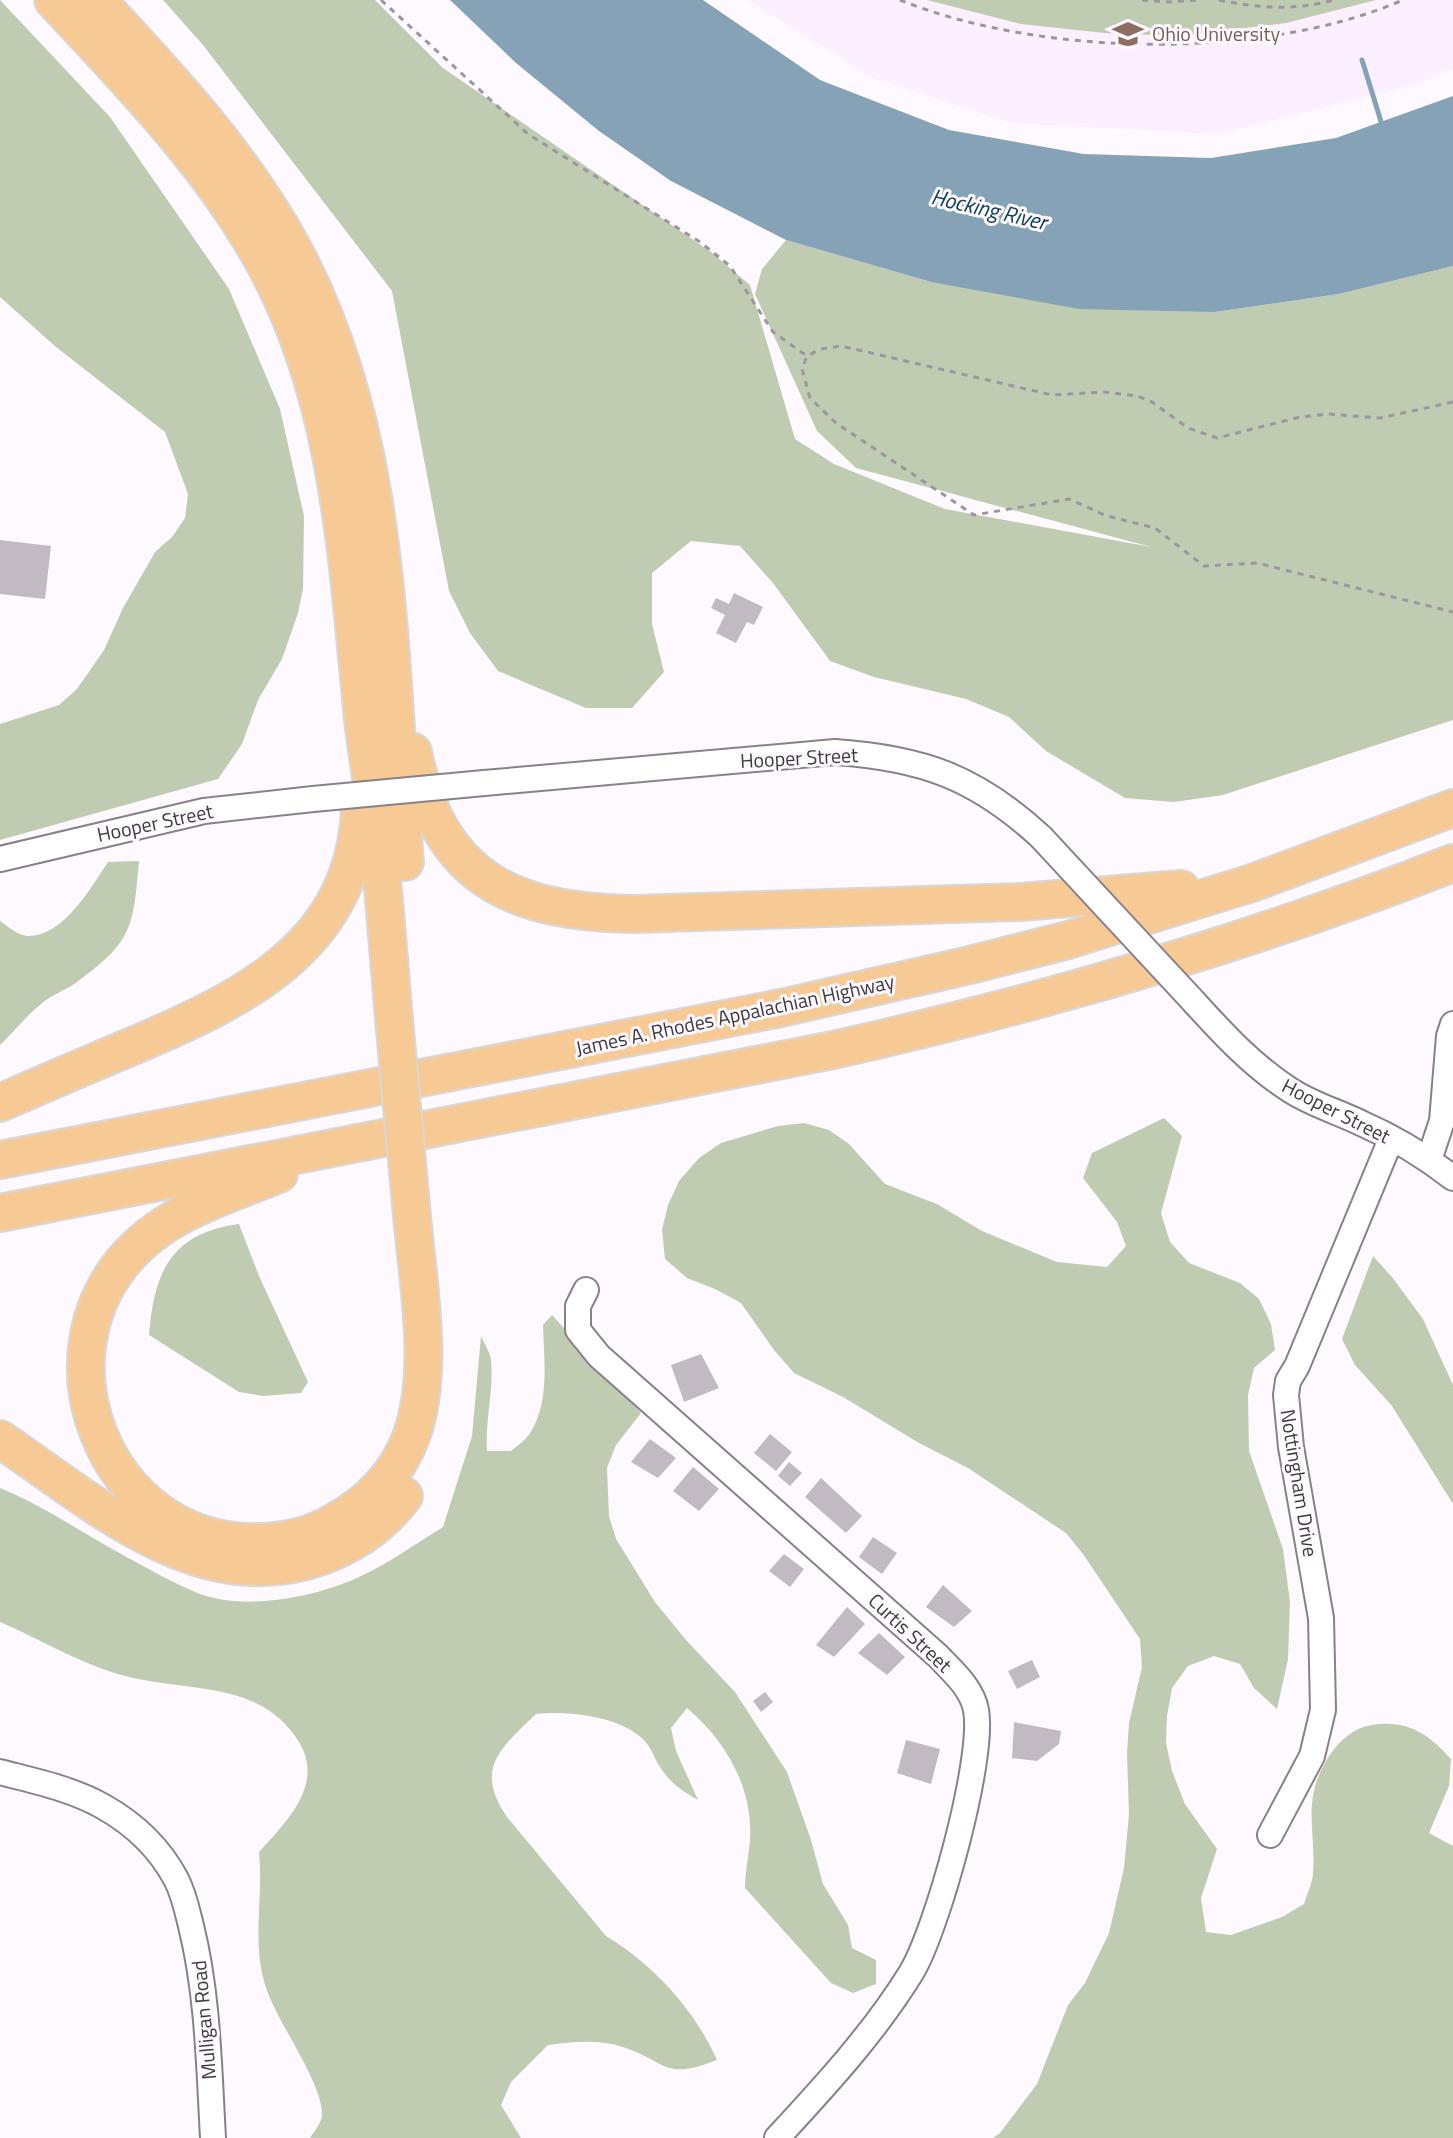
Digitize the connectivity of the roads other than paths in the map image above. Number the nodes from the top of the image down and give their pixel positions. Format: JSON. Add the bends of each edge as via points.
{"nodes":[{"id":1,"x":53,"y":0,"type":"edge"},
{"id":2,"x":97,"y":0,"type":"edge"},
{"id":3,"x":390,"y":637,"type":"junction"},
{"id":4,"x":363,"y":721,"type":"junction"},
{"id":5,"x":1453,"y":808,"type":"edge"},
{"id":6,"x":0,"y":859,"type":"edge"},
{"id":7,"x":1453,"y":863,"type":"edge"},
{"id":8,"x":1252,"y":883,"type":"junction"},
{"id":9,"x":406,"y":1017,"type":"junction"},
{"id":10,"x":1453,"y":1024,"type":"edge"},
{"id":11,"x":0,"y":1103,"type":"edge"},
{"id":12,"x":1391,"y":1139,"type":"junction"},
{"id":13,"x":354,"y":1143,"type":"junction"},
{"id":14,"x":0,"y":1160,"type":"edge"},
{"id":15,"x":1429,"y":1160,"type":"junction"},
{"id":16,"x":1453,"y":1178,"type":"edge"},
{"id":17,"x":0,"y":1213,"type":"edge"},
{"id":18,"x":424,"y":1214,"type":"junction"},
{"id":19,"x":586,"y":1290,"type":"dead end"},
{"id":20,"x":0,"y":1439,"type":"edge"},
{"id":21,"x":0,"y":1772,"type":"edge"},
{"id":22,"x":1270,"y":1835,"type":"dead end"},
{"id":23,"x":213,"y":2138,"type":"edge"},
{"id":24,"x":777,"y":2138,"type":"edge"}],
"edges":[{"from":1,"to":4,"type":"highway","via":[[190,152],[262,258],[287,309],[326,429],[339,497]]},
{"from":2,"to":3,"type":"highway","via":[[215,131],[276,221],[317,298],[342,359],[360,427]]},
{"from":3,"to":8,"type":"highway","via":[[418,774],[442,833],[493,884],[550,908],[635,914],[956,905]]},
{"from":3,"to":9,"type":"highway"},
{"from":4,"to":9,"type":"highway"},
{"from":4,"to":11,"type":"highway","via":[[356,846],[334,901],[297,952],[266,979],[204,1016]]},
{"from":5,"to":8,"type":"highway","name":"James A. Rhodes Appalachian Highway"},
{"from":6,"to":12,"type":"street","name":"Hooper Street","bridge":true,"via":[[204,811],[313,799],[835,752],[912,762],[986,793],[1015,813],[1261,1070],[1292,1092]]},
{"from":7,"to":13,"type":"highway","via":[[1307,918],[1012,1008],[833,1050]]},
{"from":8,"to":14,"type":"highway","name":"James A. Rhodes Appalachian Highway","via":[[1068,940],[876,987]]},
{"from":9,"to":18,"type":"highway","bridge":true},
{"from":10,"to":15,"type":"street","via":[[1442,1121]]},
{"from":12,"to":15,"type":"street","name":"Hooper Street"},
{"from":12,"to":22,"type":"street","name":"Nottingham Drive","via":[[1288,1381],[1291,1447],[1321,1618],[1323,1710],[1312,1756]]},
{"from":13,"to":17,"type":"highway"},
{"from":13,"to":18,"type":"highway","via":[[164,1225],[139,1245],[103,1294],[86,1353],[91,1416],[120,1475],[146,1503],[175,1523],[208,1536],[272,1542],[328,1526],[379,1489],[411,1438],[419,1408]]},
{"from":15,"to":16,"type":"street","name":"Hooper Street"},
{"from":18,"to":20,"type":"highway","via":[[447,1343],[440,1425],[417,1480],[397,1506],[339,1550],[272,1568],[200,1560],[125,1524]]},
{"from":19,"to":24,"type":"street","name":"Curtis Street","via":[[578,1306],[578,1330],[599,1356],[938,1656],[976,1706],[978,1740],[962,1821],[920,1956],[834,2077]]},
{"from":21,"to":23,"type":"street","name":"Mulligan Road","via":[[104,1806],[152,1843],[176,1878],[200,1963]]}]}
